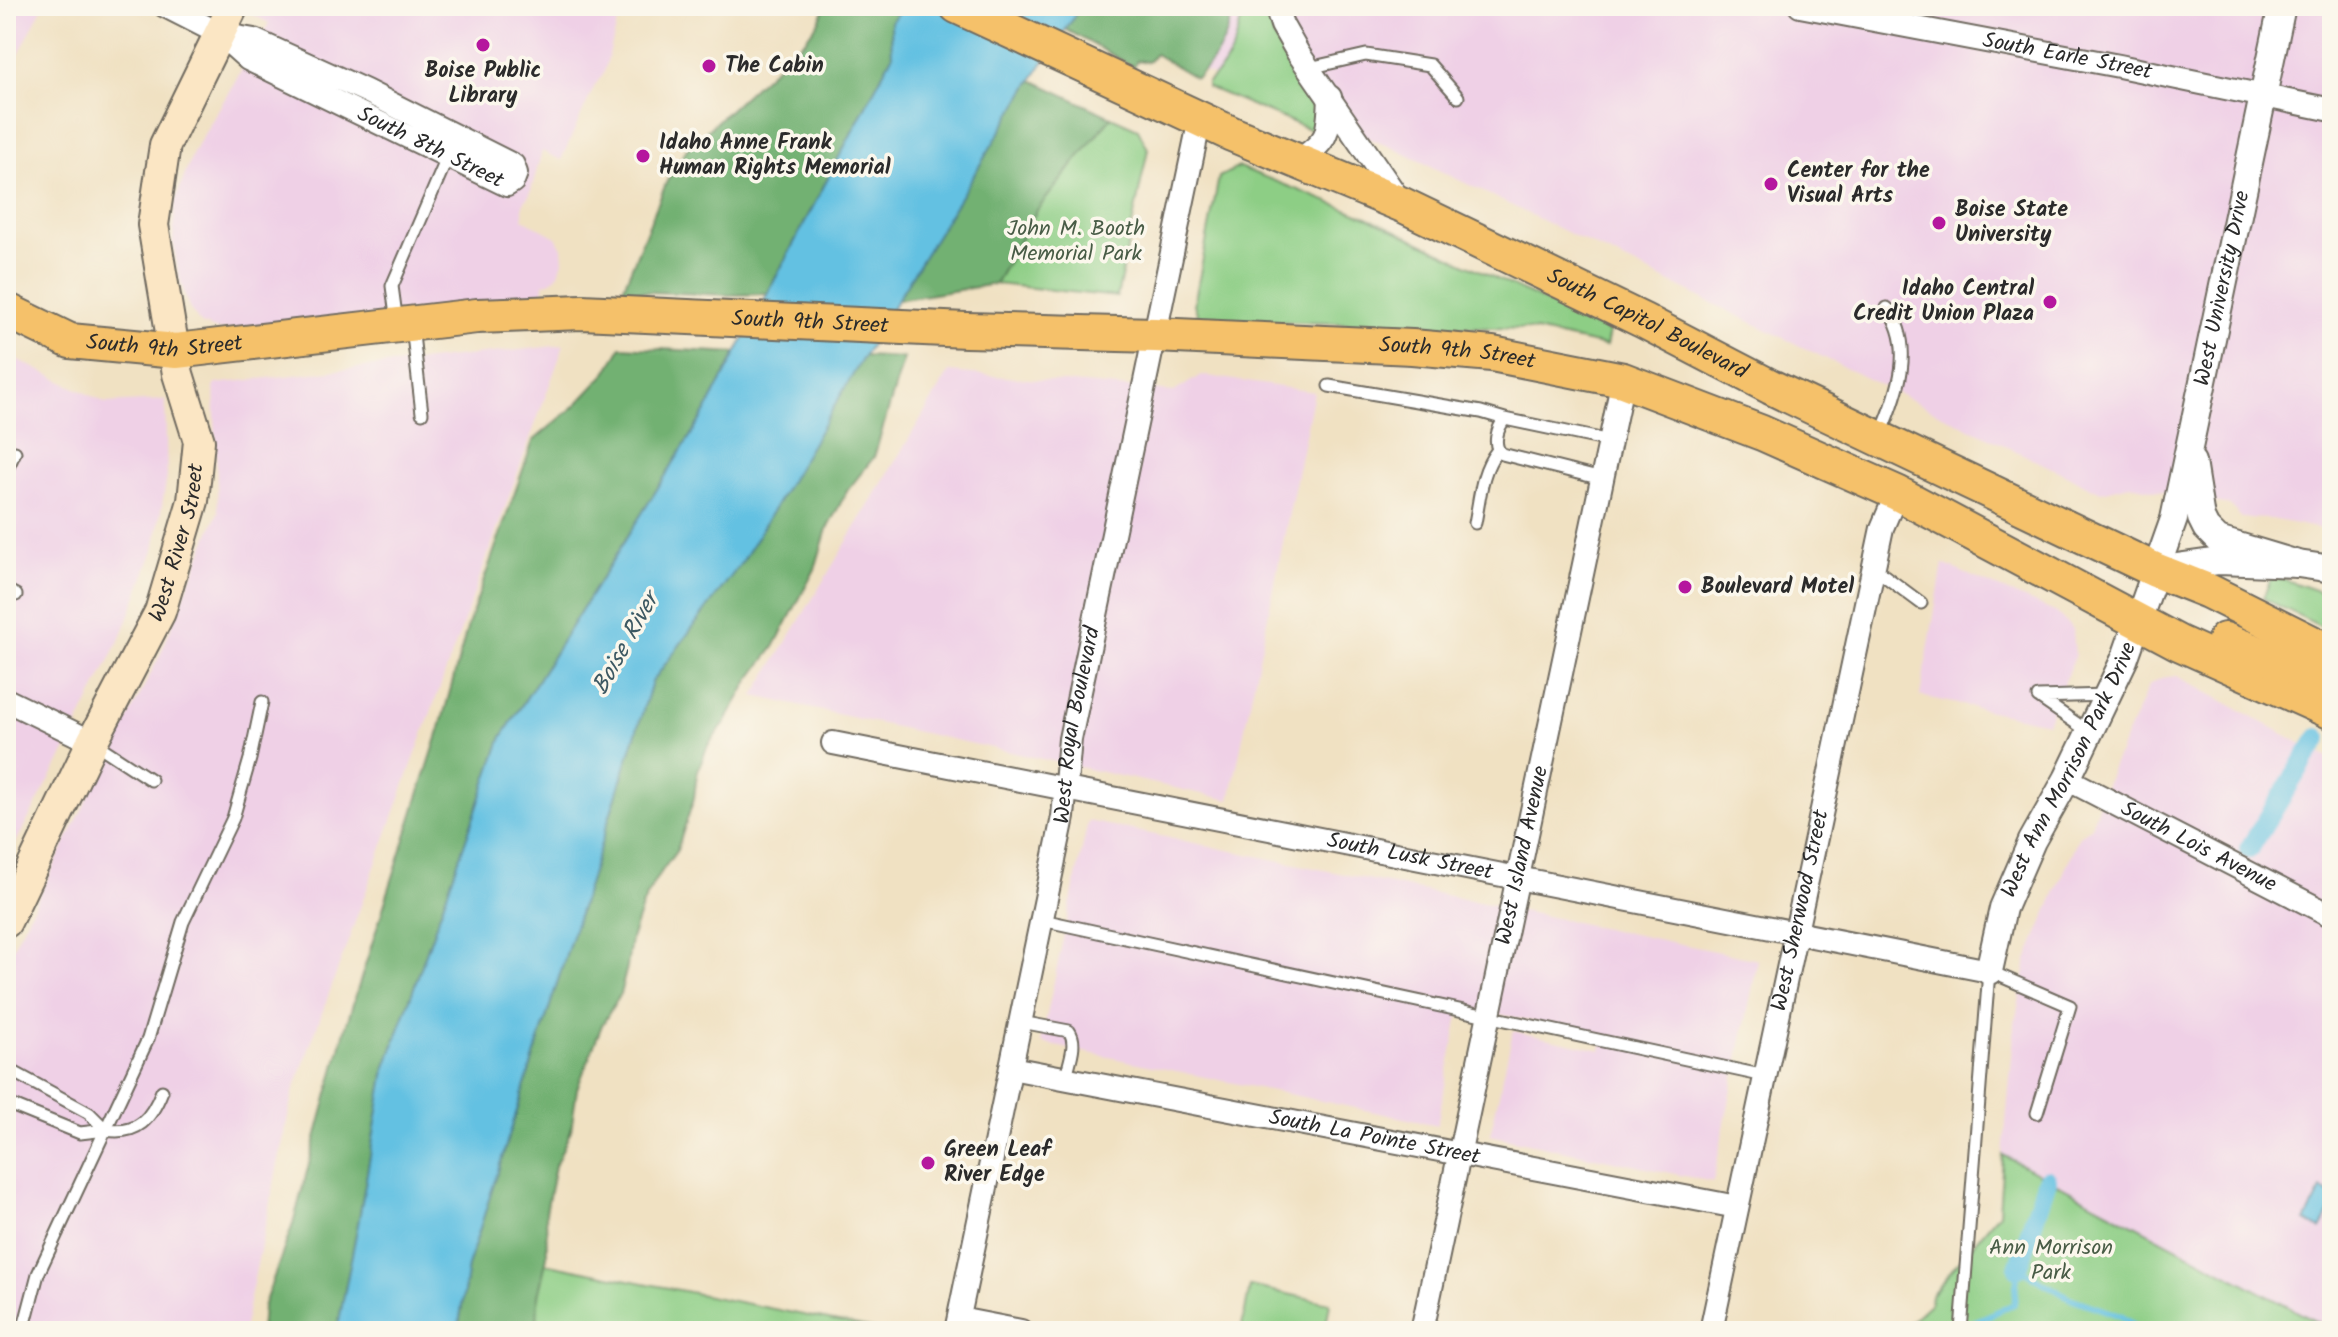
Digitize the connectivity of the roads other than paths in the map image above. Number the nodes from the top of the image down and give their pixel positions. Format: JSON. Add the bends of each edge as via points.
{"nodes":[{"id":1,"x":165,"y":6,"type":"edge"},
{"id":2,"x":233,"y":6,"type":"edge"},
{"id":3,"x":957,"y":6,"type":"edge"},
{"id":4,"x":1276,"y":6,"type":"edge"},
{"id":5,"x":1800,"y":6,"type":"edge"},
{"id":6,"x":2282,"y":6,"type":"edge"},
{"id":7,"x":220,"y":34,"type":"junction"},
{"id":8,"x":1309,"y":68,"type":"junction"},
{"id":9,"x":2263,"y":95,"type":"junction"},
{"id":10,"x":1330,"y":97,"type":"junction"},
{"id":11,"x":1458,"y":97,"type":"dead end"},
{"id":12,"x":2332,"y":110,"type":"edge"},
{"id":13,"x":1200,"y":119,"type":"junction"},
{"id":14,"x":448,"y":156,"type":"junction"},
{"id":15,"x":1298,"y":161,"type":"junction"},
{"id":16,"x":1403,"y":205,"type":"junction"},
{"id":17,"x":1887,"y":308,"type":"dead end"},
{"id":18,"x":6,"y":310,"type":"edge"},
{"id":19,"x":404,"y":324,"type":"junction"},
{"id":20,"x":1155,"y":335,"type":"junction"},
{"id":21,"x":176,"y":351,"type":"junction"},
{"id":22,"x":1623,"y":380,"type":"junction"},
{"id":23,"x":1329,"y":386,"type":"dead end"},
{"id":24,"x":422,"y":413,"type":"dead end"},
{"id":25,"x":1505,"y":419,"type":"junction"},
{"id":26,"x":1879,"y":438,"type":"junction"},
{"id":27,"x":1610,"y":441,"type":"junction"},
{"id":28,"x":2190,"y":450,"type":"junction"},
{"id":29,"x":1497,"y":451,"type":"junction"},
{"id":30,"x":15,"y":452,"type":"dead end"},
{"id":31,"x":6,"y":471,"type":"edge"},
{"id":32,"x":1602,"y":479,"type":"junction"},
{"id":33,"x":1897,"y":493,"type":"junction"},
{"id":34,"x":1475,"y":523,"type":"dead end"},
{"id":35,"x":2298,"y":564,"type":"junction"},
{"id":36,"x":2331,"y":566,"type":"edge"},
{"id":37,"x":1873,"y":568,"type":"junction"},
{"id":38,"x":2155,"y":570,"type":"junction"},
{"id":39,"x":1921,"y":603,"type":"dead end"},
{"id":40,"x":2140,"y":615,"type":"junction"},
{"id":41,"x":2332,"y":653,"type":"edge"},
{"id":42,"x":2332,"y":683,"type":"edge"},
{"id":43,"x":2108,"y":695,"type":"junction"},
{"id":44,"x":6,"y":700,"type":"edge"},
{"id":45,"x":262,"y":702,"type":"dead end"},
{"id":46,"x":2332,"y":712,"type":"edge"},
{"id":47,"x":2089,"y":732,"type":"junction"},
{"id":48,"x":92,"y":742,"type":"junction"},
{"id":49,"x":833,"y":743,"type":"dead end"},
{"id":50,"x":2067,"y":779,"type":"junction"},
{"id":51,"x":151,"y":780,"type":"dead end"},
{"id":52,"x":1064,"y":789,"type":"junction"},
{"id":53,"x":1518,"y":878,"type":"junction"},
{"id":54,"x":2332,"y":916,"type":"edge"},
{"id":55,"x":1042,"y":920,"type":"junction"},
{"id":56,"x":6,"y":922,"type":"edge"},
{"id":57,"x":1796,"y":933,"type":"junction"},
{"id":58,"x":1989,"y":971,"type":"junction"},
{"id":59,"x":1488,"y":1016,"type":"junction"},
{"id":60,"x":1021,"y":1022,"type":"junction"},
{"id":61,"x":6,"y":1068,"type":"edge"},
{"id":62,"x":1011,"y":1068,"type":"junction"},
{"id":63,"x":1765,"y":1076,"type":"junction"},
{"id":64,"x":1066,"y":1077,"type":"junction"},
{"id":65,"x":162,"y":1091,"type":"dead end"},
{"id":66,"x":6,"y":1103,"type":"edge"},
{"id":67,"x":2037,"y":1113,"type":"dead end"},
{"id":68,"x":106,"y":1130,"type":"junction"},
{"id":69,"x":1460,"y":1153,"type":"junction"},
{"id":70,"x":1737,"y":1207,"type":"junction"},
{"id":71,"x":958,"y":1325,"type":"edge"},
{"id":72,"x":23,"y":1331,"type":"edge"},
{"id":73,"x":1021,"y":1331,"type":"edge"},
{"id":74,"x":1422,"y":1331,"type":"edge"},
{"id":75,"x":1711,"y":1331,"type":"edge"},
{"id":76,"x":1961,"y":1331,"type":"edge"}],
"edges":[{"from":1,"to":7,"type":"street","name":"South 8th Street"},
{"from":2,"to":7,"type":"main road","name":"West River Street"},
{"from":3,"to":13,"type":"main road","name":"South Capitol Boulevard"},
{"from":4,"to":8,"type":"street"},
{"from":5,"to":9,"type":"street","name":"South Earle Street"},
{"from":6,"to":9,"type":"street","name":"West University Drive"},
{"from":7,"to":14,"type":"street","name":"South 8th Street","via":[[248,59]]},
{"from":7,"to":14,"type":"street","name":"South 8th Street","via":[[254,40],[366,91],[513,165],[516,173],[507,185]]},
{"from":7,"to":21,"type":"main road","name":"West River Street","via":[[165,145],[153,225]]},
{"from":8,"to":10,"type":"street"},
{"from":8,"to":11,"type":"lane","via":[[1366,55],[1430,65]]},
{"from":9,"to":12,"type":"street","name":"South Earle Street"},
{"from":9,"to":28,"type":"street","name":"West University Drive"},
{"from":10,"to":15,"type":"street","via":[[1329,132]]},
{"from":10,"to":16,"type":"street"},
{"from":13,"to":15,"type":"main road","name":"South Capitol Boulevard"},
{"from":13,"to":20,"type":"street","name":"West Royal Boulevard"},
{"from":14,"to":19,"type":"lane","via":[[392,286]]},
{"from":15,"to":16,"type":"main road","name":"South Capitol Boulevard"},
{"from":16,"to":26,"type":"main road","name":"South Capitol Boulevard"},
{"from":17,"to":26,"type":"lane","via":[[1902,340],[1902,368]]},
{"from":18,"to":21,"type":"main road","name":"South 9th Street","via":[[70,341]]},
{"from":19,"to":20,"type":"main road","name":"South 9th Street","via":[[604,312]]},
{"from":19,"to":21,"type":"main road","name":"South 9th Street"},
{"from":19,"to":24,"type":"lane"},
{"from":20,"to":22,"type":"main road","name":"South 9th Street","via":[[1492,354]]},
{"from":20,"to":52,"type":"street","name":"West Royal Boulevard"},
{"from":21,"to":48,"type":"main road","name":"West River Street","via":[[199,441],[193,501],[160,612]]},
{"from":22,"to":27,"type":"street","name":"West Island Avenue"},
{"from":22,"to":33,"type":"main road"},
{"from":23,"to":25,"type":"lane"},
{"from":25,"to":27,"type":"lane"},
{"from":25,"to":29,"type":"lane"},
{"from":26,"to":38,"type":"main road","name":"South Capitol Boulevard"},
{"from":27,"to":32,"type":"street","name":"West Island Avenue"},
{"from":28,"to":35,"type":"street","via":[[2206,528],[2218,540]]},
{"from":28,"to":38,"type":"street","name":"West University Drive"},
{"from":29,"to":32,"type":"lane"},
{"from":29,"to":34,"type":"lane","via":[[1485,472]]},
{"from":30,"to":31,"type":"lane"},
{"from":32,"to":53,"type":"street","name":"West Island Avenue"},
{"from":33,"to":37,"type":"street","name":"West Sherwood Street"},
{"from":33,"to":40,"type":"main road"},
{"from":35,"to":36,"type":"street"},
{"from":35,"to":38,"type":"street","via":[[2219,561]]},
{"from":37,"to":39,"type":"lane"},
{"from":37,"to":57,"type":"street","name":"West Sherwood Street"},
{"from":38,"to":40,"type":"street","name":"West Ann Morrison Park Drive"},
{"from":38,"to":41,"type":"main road","name":"South Capitol Boulevard"},
{"from":40,"to":42,"type":"main road"},
{"from":40,"to":43,"type":"street","name":"West Ann Morrison Park Drive"},
{"from":40,"to":46,"type":"main road"},
{"from":43,"to":47,"type":"street","name":"West Ann Morrison Park Drive"},
{"from":43,"to":47,"type":"lane","via":[[2038,697]]},
{"from":44,"to":48,"type":"street"},
{"from":45,"to":68,"type":"lane","via":[[233,818],[183,922],[148,1039]]},
{"from":47,"to":50,"type":"street","name":"West Ann Morrison Park Drive"},
{"from":48,"to":51,"type":"lane"},
{"from":48,"to":56,"type":"main road","name":"West River Street"},
{"from":49,"to":52,"type":"street","name":"South Lusk Street"},
{"from":50,"to":54,"type":"street","name":"South Lois Avenue"},
{"from":50,"to":58,"type":"street","name":"West Ann Morrison Park Drive","via":[[2003,908]]},
{"from":52,"to":53,"type":"street","name":"South Lusk Street"},
{"from":52,"to":55,"type":"street","name":"West Royal Boulevard"},
{"from":53,"to":57,"type":"street","name":"South Lusk Street"},
{"from":53,"to":59,"type":"street","name":"West Island Avenue"},
{"from":55,"to":59,"type":"lane"},
{"from":55,"to":60,"type":"street","name":"West Royal Boulevard"},
{"from":57,"to":58,"type":"street","name":"South Lusk Street"},
{"from":57,"to":63,"type":"street","name":"West Sherwood Street"},
{"from":58,"to":67,"type":"lane","via":[[2070,1006]]},
{"from":58,"to":76,"type":"lane"},
{"from":59,"to":63,"type":"lane"},
{"from":59,"to":69,"type":"street","name":"West Island Avenue"},
{"from":60,"to":62,"type":"street","name":"West Royal Boulevard"},
{"from":60,"to":64,"type":"lane","via":[[1069,1031],[1073,1044]]},
{"from":61,"to":68,"type":"lane","via":[[89,1113]]},
{"from":62,"to":64,"type":"street","name":"South La Pointe Street"},
{"from":62,"to":71,"type":"street","name":"West Royal Boulevard"},
{"from":63,"to":70,"type":"street","name":"West Sherwood Street"},
{"from":64,"to":69,"type":"street","name":"South La Pointe Street"},
{"from":65,"to":68,"type":"lane","via":[[145,1122],[120,1132]]},
{"from":66,"to":68,"type":"lane","via":[[80,1133]]},
{"from":68,"to":72,"type":"lane","via":[[38,1274]]},
{"from":69,"to":70,"type":"street","name":"South La Pointe Street"},
{"from":69,"to":74,"type":"street","name":"West Island Avenue"},
{"from":70,"to":75,"type":"street","name":"West Sherwood Street"},
{"from":71,"to":73,"type":"street"}]}
